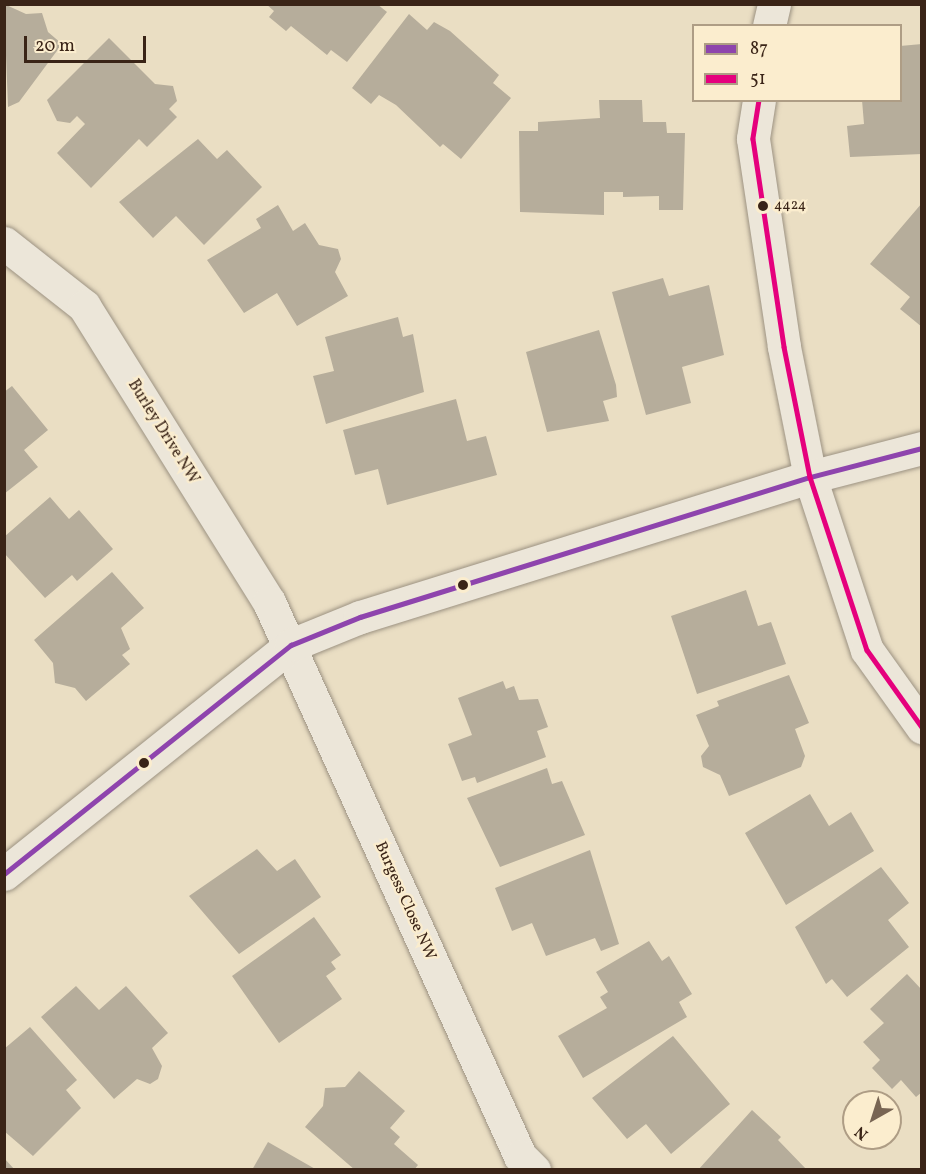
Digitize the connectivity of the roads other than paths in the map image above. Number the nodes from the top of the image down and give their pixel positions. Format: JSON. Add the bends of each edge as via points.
{"nodes":[{"id":1,"x":774,"y":4,"type":"edge"},
{"id":2,"x":769,"y":24,"type":"edge"},
{"id":3,"x":759,"y":102,"type":"edge"},
{"id":4,"x":4,"y":243,"type":"edge"},
{"id":5,"x":921,"y":448,"type":"edge"},
{"id":6,"x":810,"y":477,"type":"junction"},
{"id":7,"x":291,"y":645,"type":"junction"},
{"id":8,"x":921,"y":727,"type":"edge"},
{"id":9,"x":4,"y":874,"type":"edge"},
{"id":10,"x":520,"y":1165,"type":"edge"}],
"edges":[{"from":1,"to":2,"type":"street"},
{"from":3,"to":6,"type":"street","via":[[753,139],[784,347]]},
{"from":4,"to":7,"type":"street","name":"Burley Drive NW","via":[[84,306]]},
{"from":5,"to":6,"type":"street"},
{"from":6,"to":7,"type":"street","via":[[360,617]]},
{"from":6,"to":8,"type":"street","via":[[867,650]]},
{"from":7,"to":9,"type":"street"},
{"from":7,"to":10,"type":"street","name":"Burgess Close NW"}]}
